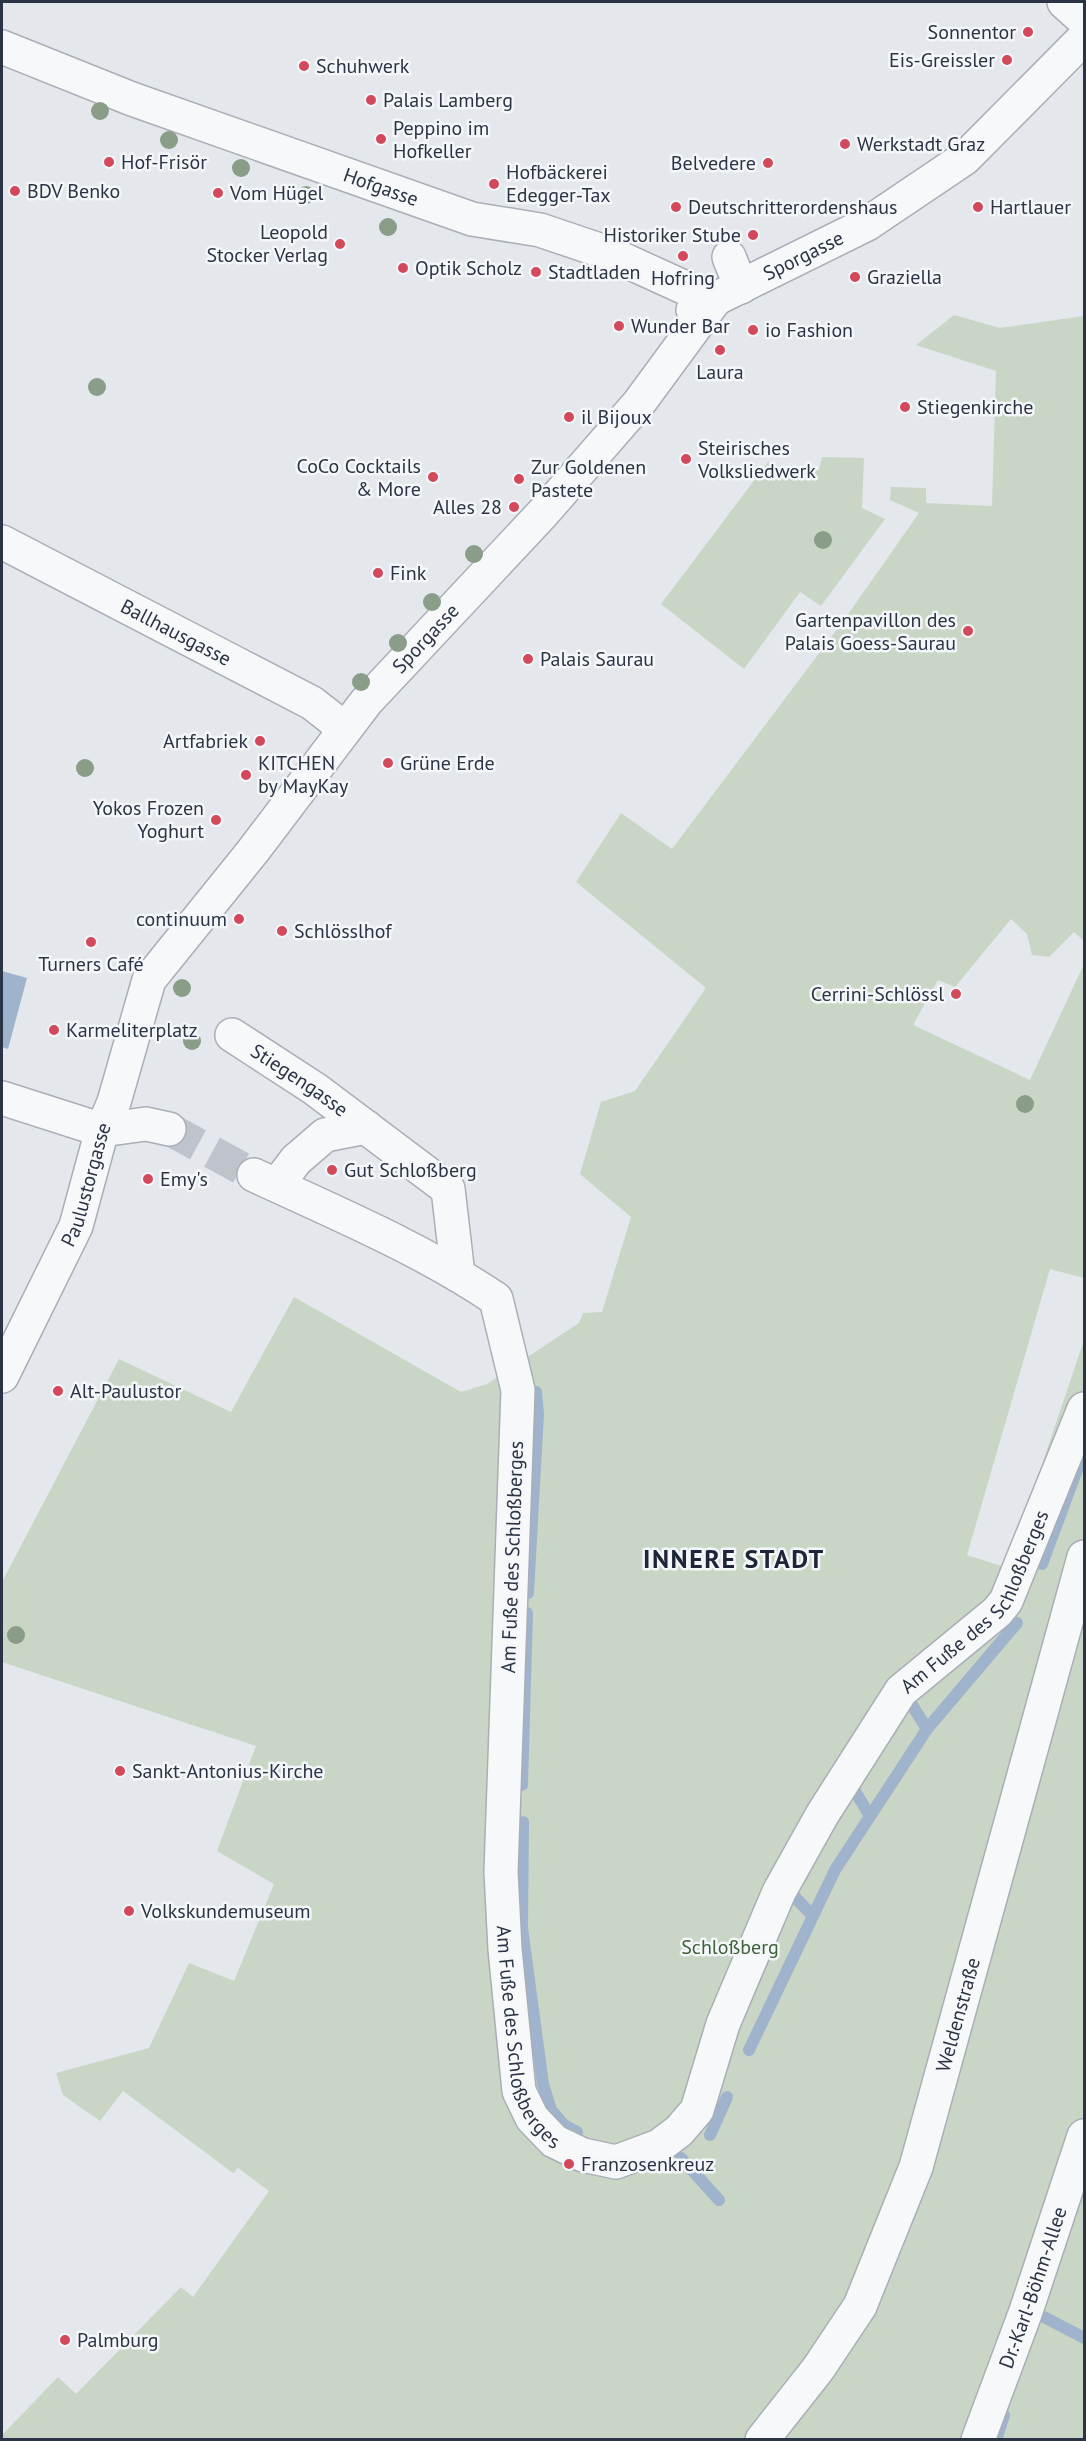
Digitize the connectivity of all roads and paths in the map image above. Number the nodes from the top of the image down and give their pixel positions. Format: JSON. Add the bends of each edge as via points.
{"nodes":[{"id":1,"x":1078,"y":25,"type":"edge"},
{"id":2,"x":6,"y":49,"type":"edge"},
{"id":3,"x":729,"y":257,"type":"dead end"},
{"id":4,"x":697,"y":272,"type":"dead end"},
{"id":5,"x":716,"y":305,"type":"junction"},
{"id":6,"x":2,"y":542,"type":"edge"},
{"id":7,"x":341,"y":734,"type":"junction"},
{"id":8,"x":148,"y":983,"type":"joint"},
{"id":9,"x":232,"y":1035,"type":"dead end"},
{"id":10,"x":2,"y":1098,"type":"edge"},
{"id":11,"x":366,"y":1127,"type":"junction"},
{"id":12,"x":169,"y":1129,"type":"tunnel mouth"},
{"id":13,"x":102,"y":1130,"type":"junction"},
{"id":14,"x":266,"y":1180,"type":"joint"},
{"id":15,"x":458,"y":1275,"type":"junction"},
{"id":16,"x":2,"y":1376,"type":"edge"},
{"id":17,"x":1084,"y":1409,"type":"edge"},
{"id":18,"x":1084,"y":1557,"type":"edge"},
{"id":19,"x":1084,"y":2136,"type":"edge"},
{"id":20,"x":762,"y":2439,"type":"edge"},
{"id":21,"x":978,"y":2439,"type":"edge"}],
"edges":[{"from":1,"to":5,"type":"street","name":"Sporgasse","via":[[965,158],[867,224]]},
{"from":2,"to":5,"type":"street","name":"Hofgasse","via":[[132,99],[472,219],[540,230],[611,254]]},
{"from":3,"to":5,"type":"street","name":"Sporgasse"},
{"from":4,"to":5,"type":"street"},
{"from":5,"to":7,"type":"street","name":"Sporgasse","via":[[639,403],[543,513],[366,702]]},
{"from":6,"to":7,"type":"street","name":"Ballhausgasse","via":[[312,703],[335,721]]},
{"from":7,"to":8,"type":"street","name":"Sporgasse","via":[[263,859]]},
{"from":8,"to":13,"type":"street","name":"Paulustorgasse","via":[[114,1102]]},
{"from":9,"to":11,"type":"street","name":"Stiegengasse"},
{"from":10,"to":13,"type":"street"},
{"from":11,"to":14,"type":"street","name":"Stiegengasse","via":[[325,1135]]},
{"from":11,"to":15,"type":"street","name":"Stiegengasse","via":[[448,1189]]},
{"from":12,"to":13,"type":"street","via":[[146,1124]]},
{"from":13,"to":16,"type":"street","name":"Paulustorgasse","via":[[76,1226]]},
{"from":14,"to":15,"type":"street","name":"Am Fuße des Schloßberges"},
{"from":15,"to":17,"type":"street","name":"Am Fuße des Schloßberges","via":[[496,1299],[518,1390],[501,1872],[519,2091],[532,2118],[554,2141],[583,2155],[616,2162],[659,2146],[697,2110],[723,2024],[790,1873],[822,1815],[901,1691],[1006,1601]]},
{"from":18,"to":20,"type":"street","name":"Weldenstraße","via":[[916,2167],[860,2306],[818,2369]]},
{"from":19,"to":21,"type":"street","name":"Dr.-Karl-Böhm-Allee","via":[[1026,2311]]}]}
